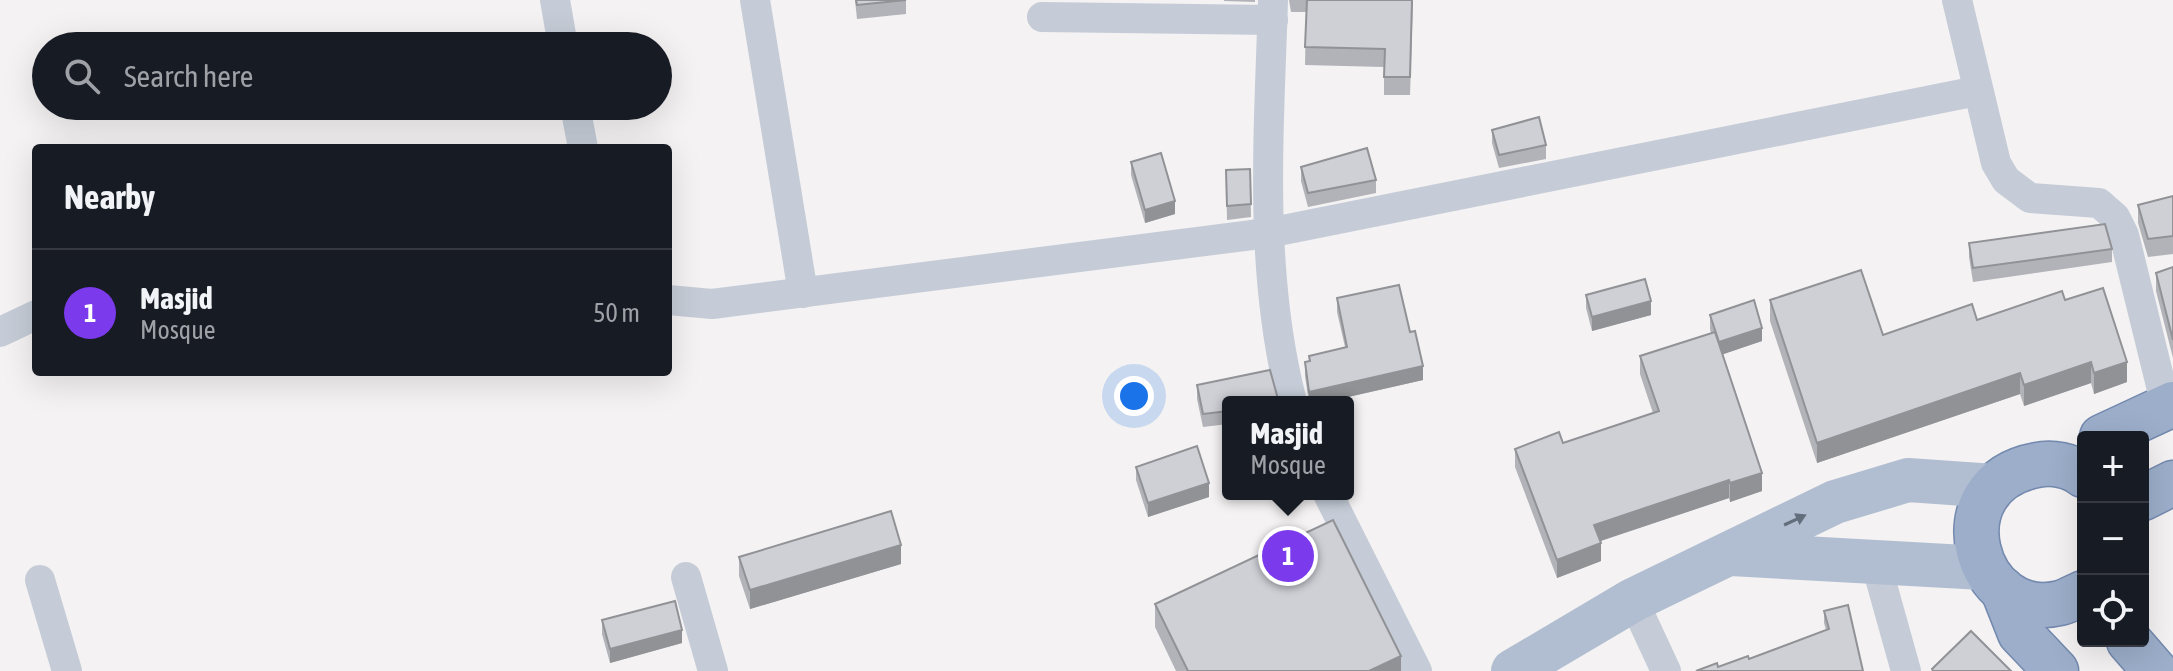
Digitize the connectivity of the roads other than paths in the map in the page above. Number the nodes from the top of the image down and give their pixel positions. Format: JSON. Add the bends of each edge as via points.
{"nodes":[{"id":1,"x":555,"y":0,"type":"edge"},
{"id":2,"x":755,"y":0,"type":"edge"},
{"id":3,"x":1957,"y":0,"type":"edge"},
{"id":4,"x":1273,"y":10,"type":"edge"},
{"id":5,"x":1042,"y":17,"type":"dead end"},
{"id":6,"x":561,"y":32,"type":"edge"},
{"id":7,"x":1977,"y":91,"type":"junction"},
{"id":8,"x":578,"y":120,"type":"edge"},
{"id":9,"x":582,"y":144,"type":"edge"},
{"id":10,"x":1268,"y":233,"type":"junction"},
{"id":11,"x":803,"y":293,"type":"junction"},
{"id":12,"x":672,"y":300,"type":"edge"},
{"id":13,"x":32,"y":317,"type":"edge"},
{"id":14,"x":0,"y":332,"type":"edge"},
{"id":15,"x":1290,"y":396,"type":"edge"},
{"id":16,"x":2170,"y":405,"type":"edge"},
{"id":17,"x":2115,"y":431,"type":"edge"},
{"id":18,"x":2071,"y":461,"type":"edge"},
{"id":19,"x":2173,"y":483,"type":"edge"},
{"id":20,"x":1994,"y":486,"type":"junction"},
{"id":21,"x":2149,"y":495,"type":"edge"},
{"id":22,"x":1331,"y":500,"type":"edge"},
{"id":23,"x":1725,"y":554,"type":"junction"},
{"id":24,"x":1875,"y":560,"type":"junction"},
{"id":25,"x":686,"y":577,"type":"dead end"},
{"id":26,"x":1993,"y":579,"type":"junction"},
{"id":27,"x":40,"y":580,"type":"dead end"},
{"id":28,"x":2077,"y":596,"type":"edge"},
{"id":29,"x":1633,"y":600,"type":"junction"},
{"id":30,"x":2134,"y":647,"type":"edge"},
{"id":31,"x":67,"y":671,"type":"edge"},
{"id":32,"x":713,"y":671,"type":"edge"},
{"id":33,"x":1417,"y":671,"type":"edge"},
{"id":34,"x":1513,"y":671,"type":"edge"},
{"id":35,"x":1666,"y":671,"type":"edge"},
{"id":36,"x":1906,"y":671,"type":"edge"},
{"id":37,"x":2056,"y":671,"type":"edge"},
{"id":38,"x":2155,"y":671,"type":"edge"}],
"edges":[{"from":1,"to":6,"type":"street"},
{"from":2,"to":11,"type":"street"},
{"from":3,"to":7,"type":"street"},
{"from":4,"to":5,"type":"street"},
{"from":4,"to":10,"type":"street"},
{"from":7,"to":10,"type":"street"},
{"from":7,"to":16,"type":"street","via":[[1996,163],[2016,190],[2048,201],[2099,203],[2115,217]]},
{"from":8,"to":9,"type":"street"},
{"from":10,"to":11,"type":"street"},
{"from":10,"to":15,"type":"street"},
{"from":11,"to":12,"type":"street","via":[[712,304]]},
{"from":13,"to":14,"type":"street"},
{"from":16,"to":17,"type":"highway"},
{"from":18,"to":20,"type":"highway","via":[[2018,469]]},
{"from":19,"to":21,"type":"highway"},
{"from":23,"to":20,"type":"main road","one_way":true,"via":[[1835,502],[1908,480]]},
{"from":20,"to":26,"type":"highway","via":[[1979,511],[1975,540]]},
{"from":22,"to":33,"type":"street"},
{"from":23,"to":24,"type":"main road"},
{"from":23,"to":29,"type":"main road"},
{"from":24,"to":26,"type":"main road"},
{"from":24,"to":36,"type":"street"},
{"from":25,"to":32,"type":"street"},
{"from":26,"to":28,"type":"highway","via":[[2030,603],[2059,603]]},
{"from":26,"to":37,"type":"highway","via":[[2020,633]]},
{"from":27,"to":31,"type":"street"},
{"from":29,"to":34,"type":"main road"},
{"from":29,"to":35,"type":"street"},
{"from":30,"to":38,"type":"highway"}]}
